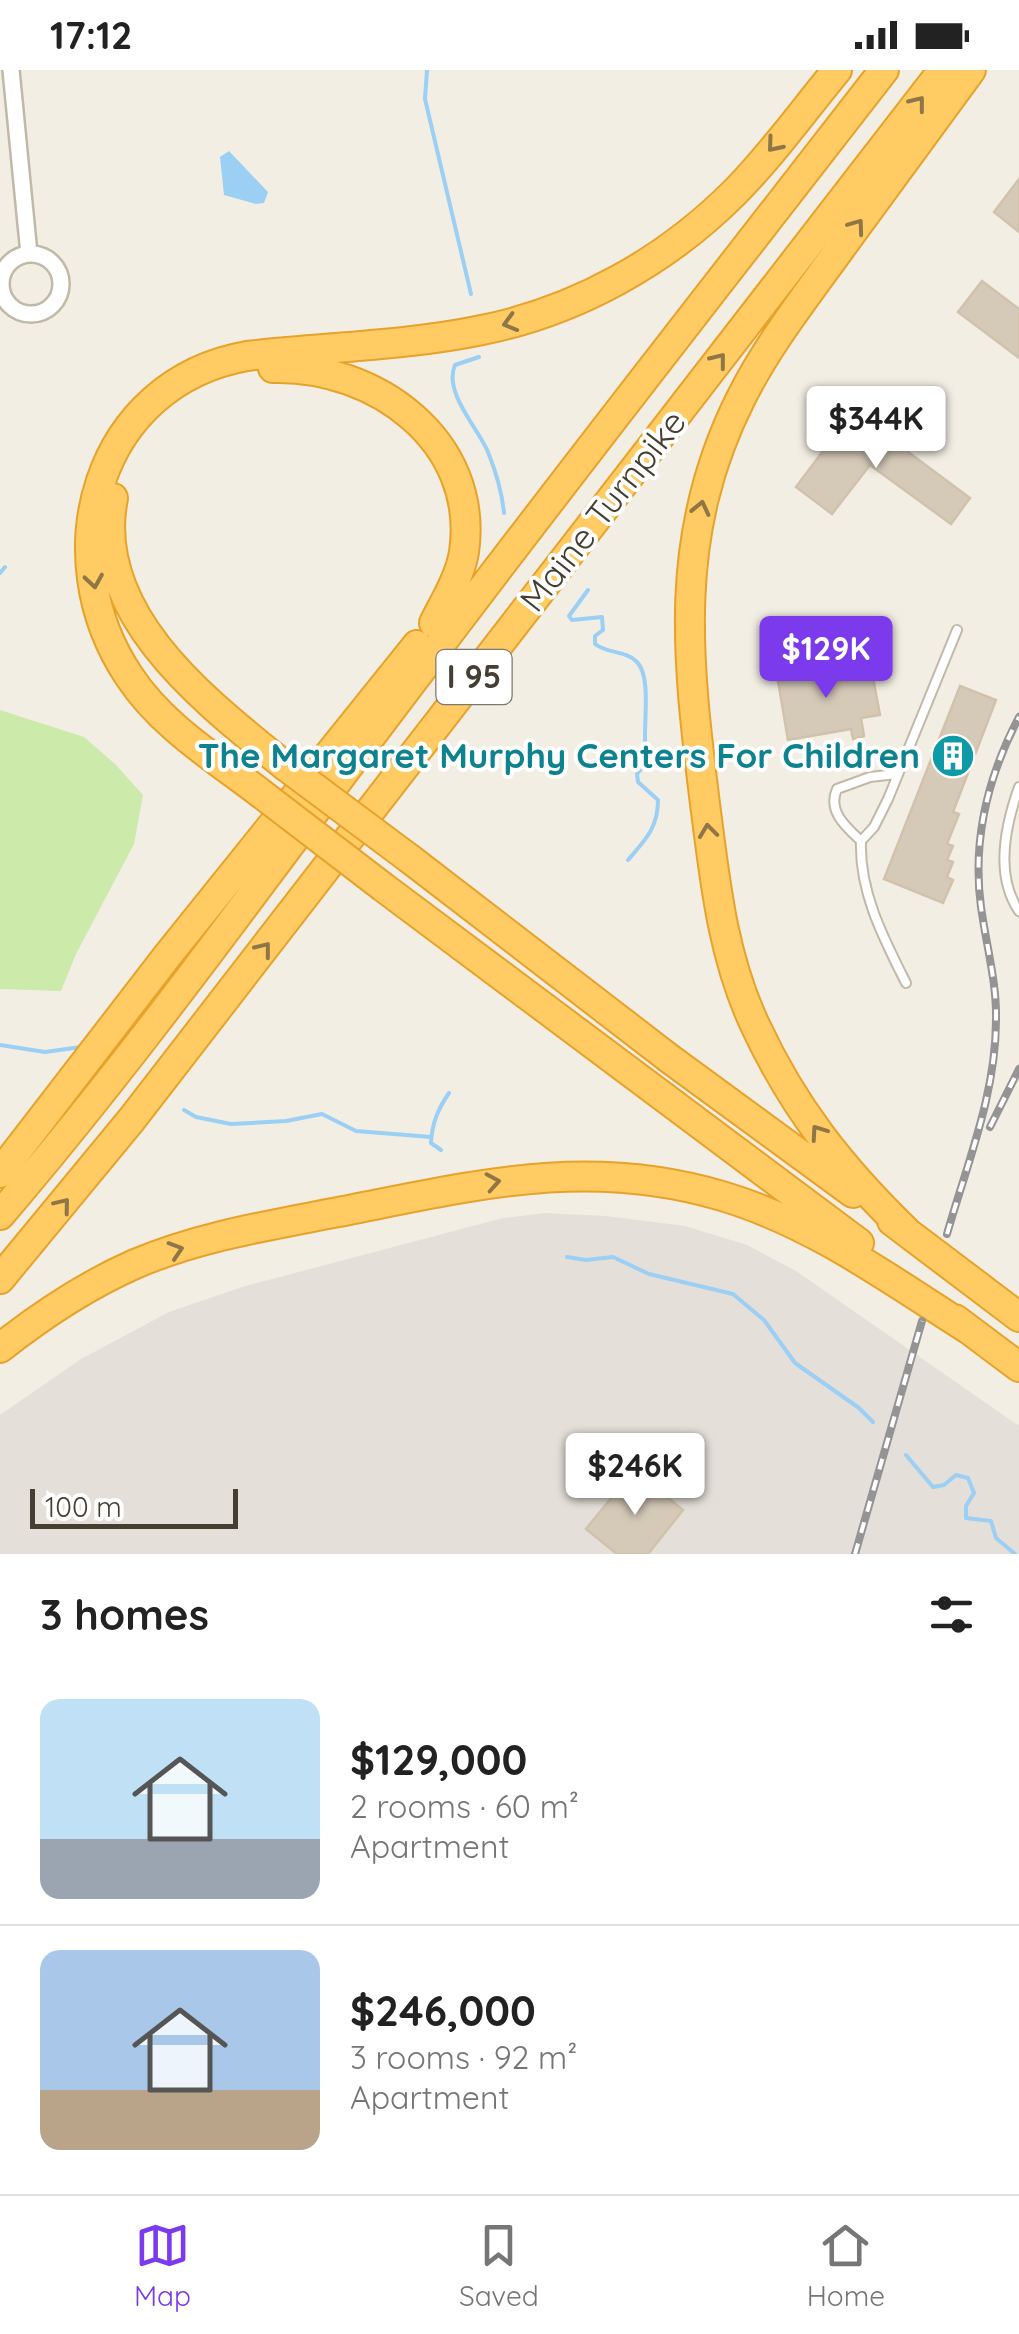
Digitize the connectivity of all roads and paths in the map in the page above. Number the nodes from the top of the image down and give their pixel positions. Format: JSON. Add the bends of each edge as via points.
{"nodes":[{"id":1,"x":11,"y":70,"type":"edge"},
{"id":2,"x":837,"y":70,"type":"edge"},
{"id":3,"x":865,"y":70,"type":"edge"},
{"id":4,"x":884,"y":70,"type":"edge"},
{"id":5,"x":943,"y":70,"type":"edge"},
{"id":6,"x":971,"y":70,"type":"edge"},
{"id":7,"x":29,"y":254,"type":"junction"},
{"id":8,"x":434,"y":624,"type":"junction"},
{"id":9,"x":957,"y":630,"type":"dead end"},
{"id":10,"x":897,"y":774,"type":"junction"},
{"id":11,"x":1019,"y":788,"type":"edge"},
{"id":12,"x":861,"y":841,"type":"junction"},
{"id":13,"x":1019,"y":911,"type":"edge"},
{"id":14,"x":906,"y":983,"type":"dead end"},
{"id":15,"x":2,"y":1171,"type":"edge"},
{"id":16,"x":0,"y":1215,"type":"edge"},
{"id":17,"x":906,"y":1230,"type":"junction"},
{"id":18,"x":0,"y":1279,"type":"edge"},
{"id":19,"x":1019,"y":1316,"type":"edge"},
{"id":20,"x":968,"y":1329,"type":"junction"},
{"id":21,"x":0,"y":1348,"type":"edge"},
{"id":22,"x":1019,"y":1367,"type":"edge"}],
"edges":[{"from":1,"to":7,"type":"street"},
{"from":2,"to":20,"type":"highway","one_way":true,"bridge":true,"via":[[720,206],[616,282],[549,312],[483,330],[247,356],[217,362],[171,385],[132,420],[105,467],[92,517],[92,575],[105,628],[126,672],[182,734]]},
{"from":3,"to":8,"type":"highway"},
{"from":4,"to":16,"type":"highway","name":"Maine Turnpike","number":"I 95"},
{"from":18,"to":5,"type":"highway","name":"Maine Turnpike","number":"I 95","one_way":true,"via":[[132,1120]]},
{"from":17,"to":6,"type":"highway","one_way":true,"via":[[853,1179],[795,1100],[741,992],[714,879],[689,654],[689,586],[702,500],[741,397],[781,330]]},
{"from":7,"to":7,"type":"street","via":[[11,262],[1,288],[18,312],[37,314],[54,304],[62,285],[48,259]]},
{"from":8,"to":15,"type":"highway"},
{"from":8,"to":17,"type":"highway","bridge":true,"via":[[461,566],[464,506],[441,448],[397,404],[306,368],[236,373],[176,400],[127,456],[111,503],[112,547],[125,591],[180,676],[220,714],[670,1059]]},
{"from":9,"to":10,"type":"lane"},
{"from":10,"to":12,"type":"lane","via":[[874,828]]},
{"from":10,"to":12,"type":"lane","via":[[837,789],[832,798],[834,811]]},
{"from":11,"to":13,"type":"lane","via":[[1004,881]]},
{"from":12,"to":14,"type":"lane","via":[[870,902]]},
{"from":17,"to":19,"type":"highway"},
{"from":21,"to":20,"type":"highway","one_way":true,"via":[[82,1289],[193,1244],[554,1175],[656,1181],[742,1202],[824,1238]]},
{"from":20,"to":22,"type":"highway"}]}
